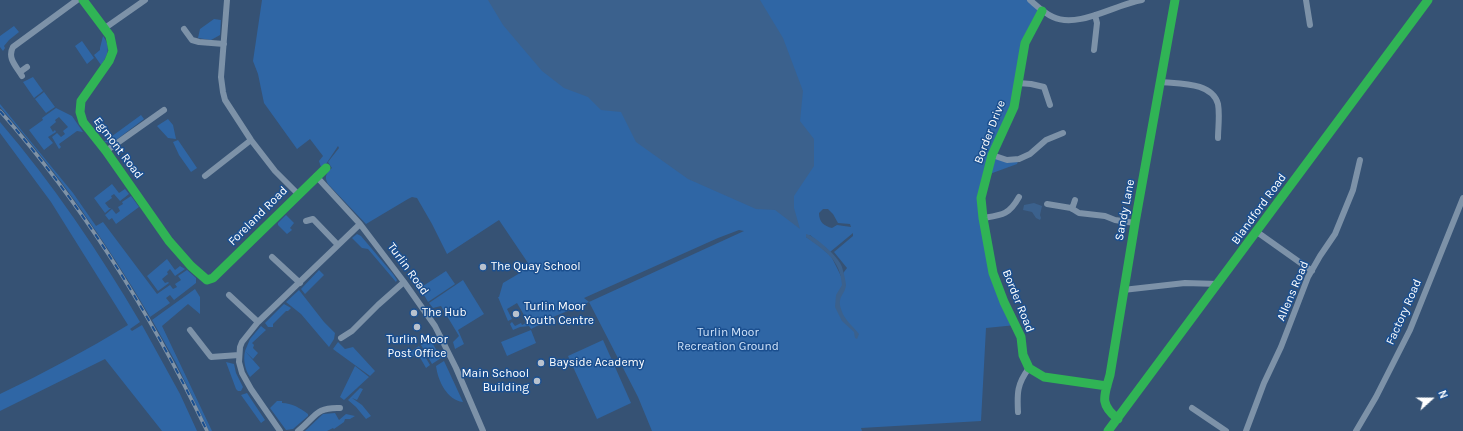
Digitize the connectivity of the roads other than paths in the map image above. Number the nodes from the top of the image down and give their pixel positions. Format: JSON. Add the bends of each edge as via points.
{"nodes":[{"id":1,"x":77,"y":0,"type":"edge"},
{"id":2,"x":83,"y":0,"type":"edge"},
{"id":3,"x":145,"y":0,"type":"edge"},
{"id":4,"x":227,"y":0,"type":"edge"},
{"id":5,"x":1030,"y":0,"type":"edge"},
{"id":6,"x":1142,"y":0,"type":"edge"},
{"id":7,"x":1174,"y":0,"type":"edge"},
{"id":8,"x":1306,"y":0,"type":"edge"},
{"id":9,"x":1428,"y":0,"type":"edge"},
{"id":10,"x":1042,"y":11,"type":"junction"},
{"id":11,"x":1096,"y":14,"type":"junction"},
{"id":12,"x":1310,"y":25,"type":"dead end"},
{"id":13,"x":105,"y":28,"type":"junction"},
{"id":14,"x":184,"y":29,"type":"dead end"},
{"id":15,"x":224,"y":44,"type":"junction"},
{"id":16,"x":1094,"y":50,"type":"dead end"},
{"id":17,"x":27,"y":67,"type":"dead end"},
{"id":18,"x":1161,"y":82,"type":"junction"},
{"id":19,"x":1018,"y":84,"type":"junction"},
{"id":20,"x":1050,"y":105,"type":"dead end"},
{"id":21,"x":164,"y":110,"type":"dead end"},
{"id":22,"x":1063,"y":133,"type":"dead end"},
{"id":23,"x":1218,"y":138,"type":"dead end"},
{"id":24,"x":251,"y":140,"type":"junction"},
{"id":25,"x":106,"y":151,"type":"junction"},
{"id":26,"x":992,"y":155,"type":"junction"},
{"id":27,"x":1360,"y":160,"type":"dead end"},
{"id":28,"x":326,"y":168,"type":"dead end"},
{"id":29,"x":205,"y":176,"type":"dead end"},
{"id":30,"x":316,"y":176,"type":"junction"},
{"id":31,"x":298,"y":194,"type":"junction"},
{"id":32,"x":1019,"y":197,"type":"dead end"},
{"id":33,"x":1463,"y":198,"type":"edge"},
{"id":34,"x":1075,"y":200,"type":"dead end"},
{"id":35,"x":1047,"y":204,"type":"dead end"},
{"id":36,"x":1072,"y":209,"type":"junction"},
{"id":37,"x":316,"y":211,"type":"dead end"},
{"id":38,"x":983,"y":218,"type":"junction"},
{"id":39,"x":313,"y":219,"type":"junction"},
{"id":40,"x":306,"y":221,"type":"dead end"},
{"id":41,"x":1135,"y":223,"type":"junction"},
{"id":42,"x":360,"y":224,"type":"junction"},
{"id":43,"x":1257,"y":232,"type":"junction"},
{"id":44,"x":338,"y":245,"type":"junction"},
{"id":45,"x":272,"y":256,"type":"dead end"},
{"id":46,"x":1312,"y":271,"type":"junction"},
{"id":47,"x":207,"y":280,"type":"joint"},
{"id":48,"x":404,"y":282,"type":"junction"},
{"id":49,"x":300,"y":283,"type":"junction"},
{"id":50,"x":1218,"y":284,"type":"junction"},
{"id":51,"x":1123,"y":290,"type":"junction"},
{"id":52,"x":229,"y":295,"type":"dead end"},
{"id":53,"x":258,"y":322,"type":"junction"},
{"id":54,"x":190,"y":330,"type":"dead end"},
{"id":55,"x":341,"y":338,"type":"dead end"},
{"id":56,"x":239,"y":355,"type":"junction"},
{"id":57,"x":1029,"y":368,"type":"junction"},
{"id":58,"x":1107,"y":386,"type":"junction"},
{"id":59,"x":340,"y":408,"type":"dead end"},
{"id":60,"x":1192,"y":408,"type":"dead end"},
{"id":61,"x":1018,"y":412,"type":"dead end"},
{"id":62,"x":1118,"y":419,"type":"junction"},
{"id":63,"x":280,"y":431,"type":"edge"},
{"id":64,"x":298,"y":431,"type":"edge"},
{"id":65,"x":483,"y":431,"type":"edge"},
{"id":66,"x":1108,"y":431,"type":"edge"},
{"id":67,"x":1226,"y":431,"type":"edge"},
{"id":68,"x":1246,"y":431,"type":"edge"},
{"id":69,"x":1356,"y":431,"type":"edge"}],
"edges":[{"from":1,"to":17,"type":"street","via":[[13,47],[10,56],[21,74]]},
{"from":2,"to":13,"type":"street","name":"Egmont Road"},
{"from":3,"to":13,"type":"street"},
{"from":4,"to":15,"type":"street"},
{"from":5,"to":10,"type":"street"},
{"from":6,"to":11,"type":"street"},
{"from":7,"to":18,"type":"street","name":"Sandy Lane"},
{"from":8,"to":12,"type":"street"},
{"from":9,"to":43,"type":"street","name":"Blandford Road"},
{"from":10,"to":11,"type":"street","via":[[1064,20]]},
{"from":10,"to":19,"type":"street","name":"Border Drive","via":[[1024,43]]},
{"from":11,"to":16,"type":"street"},
{"from":13,"to":25,"type":"street","name":"Egmont Road","via":[[112,43],[112,54],[84,96],[80,107],[83,122]]},
{"from":14,"to":15,"type":"street","via":[[192,40]]},
{"from":15,"to":24,"type":"street","via":[[221,77],[224,96]]},
{"from":18,"to":23,"type":"street","via":[[1204,87],[1212,93],[1218,106]]},
{"from":18,"to":41,"type":"street","name":"Sandy Lane"},
{"from":19,"to":20,"type":"street","via":[[1044,87]]},
{"from":19,"to":26,"type":"street","name":"Border Drive","via":[[1014,107]]},
{"from":21,"to":25,"type":"street"},
{"from":22,"to":26,"type":"street","via":[[1046,140],[1030,154],[1019,159],[1007,160]]},
{"from":24,"to":29,"type":"street"},
{"from":24,"to":31,"type":"street","via":[[275,171]]},
{"from":25,"to":47,"type":"street","name":"Egmont Road","via":[[170,241],[190,266]]},
{"from":26,"to":38,"type":"street","name":"Border Drive","via":[[981,198]]},
{"from":27,"to":46,"type":"street","name":"Allens Road","via":[[1353,190],[1334,234]]},
{"from":28,"to":30,"type":"street","name":"Foreland Road"},
{"from":30,"to":31,"type":"street","name":"Foreland Road"},
{"from":30,"to":42,"type":"street","name":"Turlin Road"},
{"from":31,"to":47,"type":"street","name":"Foreland Road"},
{"from":32,"to":38,"type":"street","via":[[1012,209],[1007,212]]},
{"from":33,"to":69,"type":"street","name":"Factory Road","via":[[1410,330]]},
{"from":34,"to":36,"type":"street"},
{"from":35,"to":36,"type":"street"},
{"from":36,"to":41,"type":"street","via":[[1079,213]]},
{"from":37,"to":39,"type":"street"},
{"from":38,"to":57,"type":"street","name":"Border Road","via":[[993,274],[1018,331],[1023,355]]},
{"from":39,"to":40,"type":"street"},
{"from":39,"to":44,"type":"street"},
{"from":41,"to":51,"type":"street","name":"Sandy Lane"},
{"from":42,"to":44,"type":"street"},
{"from":42,"to":48,"type":"street","name":"Turlin Road"},
{"from":43,"to":46,"type":"street"},
{"from":43,"to":50,"type":"street","name":"Blandford Road"},
{"from":44,"to":49,"type":"street"},
{"from":45,"to":49,"type":"street"},
{"from":46,"to":68,"type":"street","name":"Allens Road"},
{"from":48,"to":55,"type":"street","via":[[352,331]]},
{"from":48,"to":65,"type":"street","name":"Turlin Road","via":[[435,326]]},
{"from":49,"to":53,"type":"street"},
{"from":50,"to":51,"type":"street","via":[[1185,283]]},
{"from":50,"to":62,"type":"street","name":"Blandford Road"},
{"from":51,"to":58,"type":"street","name":"Sandy Lane"},
{"from":52,"to":53,"type":"street"},
{"from":53,"to":56,"type":"street","via":[[242,342]]},
{"from":54,"to":56,"type":"street","via":[[211,357]]},
{"from":56,"to":63,"type":"street","via":[[245,380]]},
{"from":57,"to":58,"type":"street","via":[[1044,377]]},
{"from":57,"to":61,"type":"street","via":[[1019,385]]},
{"from":58,"to":62,"type":"street","name":"Sandy Lane","via":[[1103,397],[1105,405]]},
{"from":59,"to":64,"type":"street","via":[[320,410]]},
{"from":60,"to":67,"type":"street"},
{"from":62,"to":66,"type":"street","name":"Blandford Road"}]}
